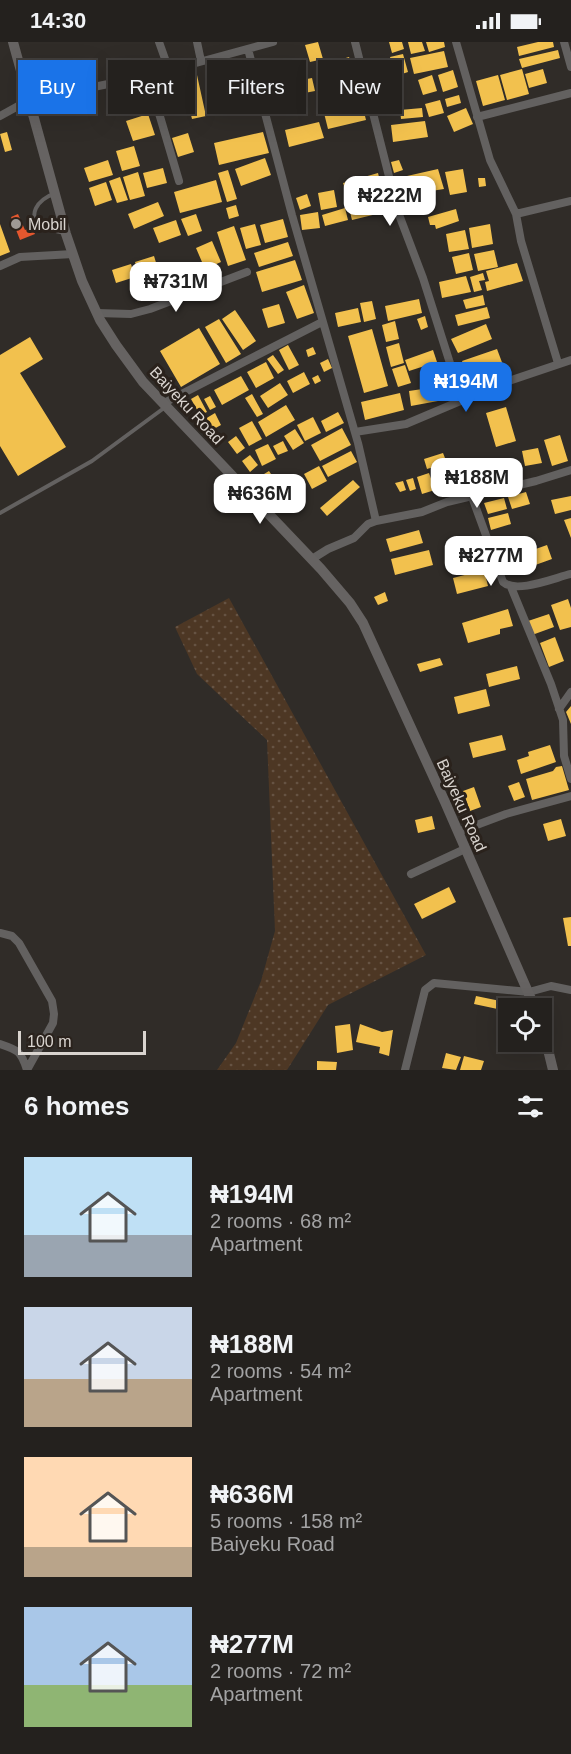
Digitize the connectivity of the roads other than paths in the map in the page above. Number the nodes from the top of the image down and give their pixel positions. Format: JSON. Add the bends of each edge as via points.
{"nodes":[{"id":1,"x":13,"y":42,"type":"edge"},
{"id":2,"x":159,"y":42,"type":"edge"},
{"id":3,"x":197,"y":42,"type":"edge"},
{"id":4,"x":273,"y":42,"type":"edge"},
{"id":5,"x":355,"y":42,"type":"edge"},
{"id":6,"x":456,"y":42,"type":"edge"},
{"id":7,"x":564,"y":42,"type":"edge"},
{"id":8,"x":248,"y":49,"type":"junction"},
{"id":9,"x":18,"y":60,"type":"edge"},
{"id":10,"x":165,"y":60,"type":"edge"},
{"id":11,"x":201,"y":61,"type":"junction"},
{"id":12,"x":195,"y":63,"type":"edge"},
{"id":13,"x":571,"y":67,"type":"edge"},
{"id":14,"x":571,"y":93,"type":"edge"},
{"id":15,"x":18,"y":106,"type":"edge"},
{"id":16,"x":33,"y":114,"type":"edge"},
{"id":17,"x":159,"y":114,"type":"edge"},
{"id":18,"x":0,"y":116,"type":"edge"},
{"id":19,"x":477,"y":117,"type":"junction"},
{"id":20,"x":179,"y":180,"type":"dead end"},
{"id":21,"x":55,"y":194,"type":"junction"},
{"id":22,"x":571,"y":201,"type":"edge"},
{"id":23,"x":516,"y":214,"type":"junction"},
{"id":24,"x":66,"y":234,"type":"junction"},
{"id":25,"x":73,"y":254,"type":"junction"},
{"id":26,"x":0,"y":266,"type":"edge"},
{"id":27,"x":247,"y":272,"type":"dead end"},
{"id":28,"x":97,"y":313,"type":"junction"},
{"id":29,"x":322,"y":322,"type":"junction"},
{"id":30,"x":571,"y":360,"type":"edge"},
{"id":31,"x":558,"y":363,"type":"junction"},
{"id":32,"x":462,"y":401,"type":"junction"},
{"id":33,"x":165,"y":405,"type":"junction"},
{"id":34,"x":355,"y":432,"type":"junction"},
{"id":35,"x":571,"y":470,"type":"edge"},
{"id":36,"x":472,"y":497,"type":"junction"},
{"id":37,"x":0,"y":513,"type":"edge"},
{"id":38,"x":376,"y":521,"type":"junction"},
{"id":39,"x":312,"y":560,"type":"junction"},
{"id":40,"x":571,"y":574,"type":"edge"},
{"id":41,"x":511,"y":587,"type":"junction"},
{"id":42,"x":571,"y":692,"type":"edge"},
{"id":43,"x":560,"y":709,"type":"junction"},
{"id":44,"x":571,"y":779,"type":"edge"},
{"id":45,"x":571,"y":796,"type":"edge"},
{"id":46,"x":458,"y":832,"type":"junction"},
{"id":47,"x":465,"y":849,"type":"junction"},
{"id":48,"x":411,"y":874,"type":"dead end"},
{"id":49,"x":0,"y":933,"type":"edge"},
{"id":50,"x":571,"y":990,"type":"edge"},
{"id":51,"x":529,"y":992,"type":"junction"},
{"id":52,"x":531,"y":998,"type":"edge"},
{"id":53,"x":0,"y":1044,"type":"edge"},
{"id":54,"x":549,"y":1052,"type":"edge"},
{"id":55,"x":27,"y":1070,"type":"edge"},
{"id":56,"x":405,"y":1070,"type":"edge"},
{"id":57,"x":553,"y":1070,"type":"edge"}],
"edges":[{"from":1,"to":9,"type":"main road","name":"Baiyeku Road"},
{"from":2,"to":10,"type":"street"},
{"from":3,"to":11,"type":"street"},
{"from":4,"to":8,"type":"street"},
{"from":5,"to":32,"type":"street","via":[[398,212]]},
{"from":6,"to":19,"type":"street"},
{"from":7,"to":13,"type":"street"},
{"from":8,"to":11,"type":"street"},
{"from":8,"to":29,"type":"street"},
{"from":11,"to":12,"type":"street"},
{"from":14,"to":19,"type":"street"},
{"from":15,"to":18,"type":"street"},
{"from":16,"to":21,"type":"main road","name":"Baiyeku Road"},
{"from":17,"to":20,"type":"street"},
{"from":19,"to":23,"type":"street","via":[[493,170]]},
{"from":21,"to":24,"type":"main road","name":"Baiyeku Road"},
{"from":21,"to":24,"type":"lane","via":[[44,197],[35,215],[44,228]]},
{"from":22,"to":23,"type":"street"},
{"from":23,"to":31,"type":"street"},
{"from":24,"to":25,"type":"main road","name":"Baiyeku Road"},
{"from":25,"to":26,"type":"street","via":[[20,257]]},
{"from":25,"to":28,"type":"main road","name":"Baiyeku Road"},
{"from":27,"to":28,"type":"street","via":[[141,312]]},
{"from":28,"to":33,"type":"main road","name":"Baiyeku Road","via":[[143,382]]},
{"from":29,"to":33,"type":"street"},
{"from":29,"to":34,"type":"street"},
{"from":30,"to":31,"type":"street"},
{"from":31,"to":32,"type":"street"},
{"from":32,"to":34,"type":"street","via":[[406,424]]},
{"from":33,"to":37,"type":"lane","via":[[92,460]]},
{"from":33,"to":39,"type":"main road","name":"Baiyeku Road"},
{"from":34,"to":38,"type":"street"},
{"from":35,"to":36,"type":"street"},
{"from":36,"to":38,"type":"street"},
{"from":36,"to":41,"type":"street","via":[[503,582]]},
{"from":38,"to":39,"type":"street","via":[[354,538]]},
{"from":39,"to":46,"type":"main road","name":"Baiyeku Road","via":[[363,623]]},
{"from":40,"to":41,"type":"street"},
{"from":41,"to":43,"type":"street"},
{"from":42,"to":43,"type":"street"},
{"from":43,"to":44,"type":"street","via":[[564,756]]},
{"from":45,"to":46,"type":"street"},
{"from":46,"to":47,"type":"main road","name":"Baiyeku Road"},
{"from":47,"to":48,"type":"street"},
{"from":47,"to":51,"type":"main road","name":"Baiyeku Road"},
{"from":49,"to":55,"type":"street","via":[[20,943],[52,1001],[53,1023]]},
{"from":50,"to":51,"type":"street","via":[[551,986]]},
{"from":51,"to":52,"type":"main road","name":"Baiyeku Road"},
{"from":51,"to":56,"type":"street","via":[[434,983],[428,986]]},
{"from":53,"to":55,"type":"street","via":[[19,1051]]},
{"from":54,"to":57,"type":"main road"}]}
